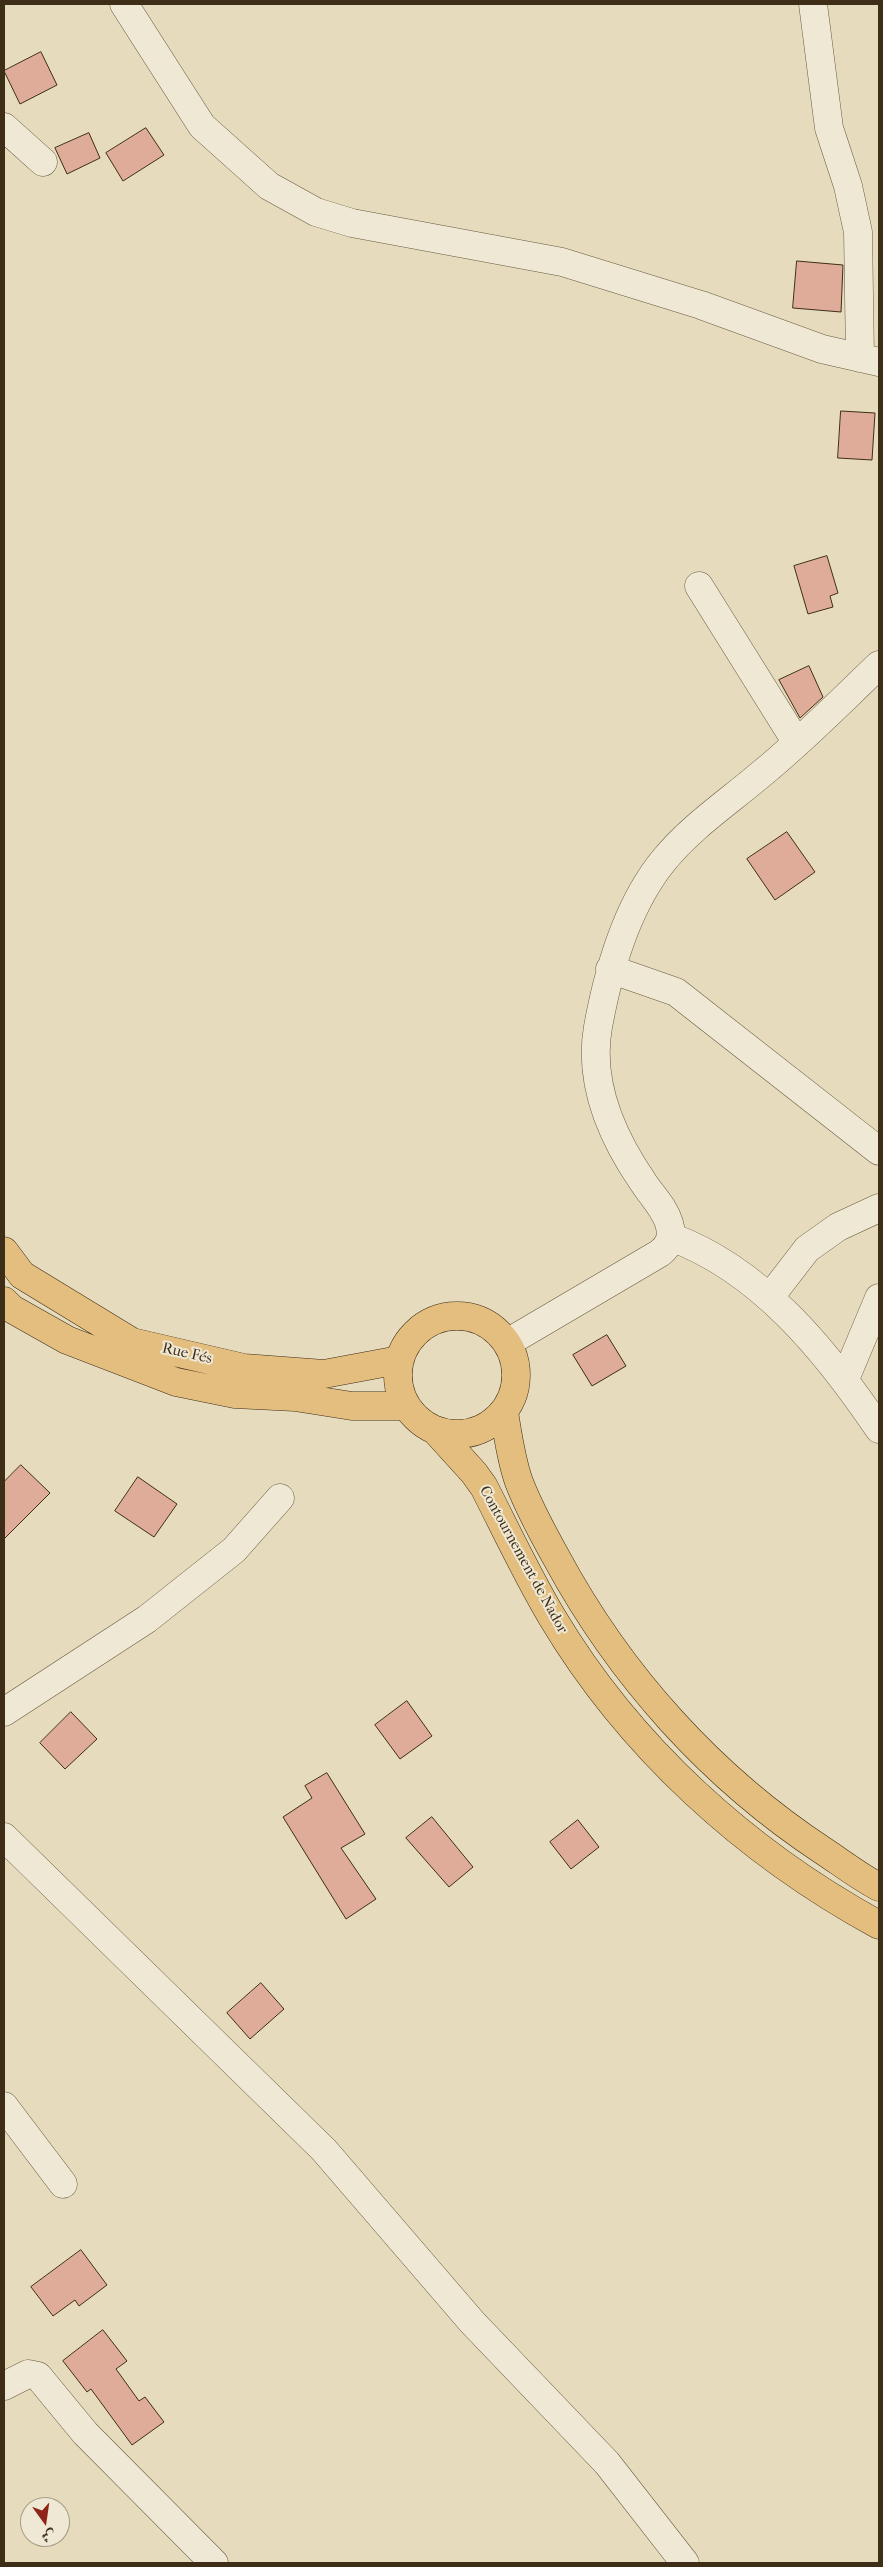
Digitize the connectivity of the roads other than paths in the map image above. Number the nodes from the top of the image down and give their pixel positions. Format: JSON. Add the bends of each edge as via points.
{"nodes":[{"id":1,"x":124,"y":4,"type":"edge"},
{"id":2,"x":813,"y":4,"type":"edge"},
{"id":3,"x":4,"y":127,"type":"edge"},
{"id":4,"x":43,"y":162,"type":"dead end"},
{"id":5,"x":869,"y":360,"type":"edge"},
{"id":6,"x":698,"y":586,"type":"dead end"},
{"id":7,"x":879,"y":665,"type":"edge"},
{"id":8,"x":797,"y":743,"type":"junction"},
{"id":9,"x":610,"y":969,"type":"junction"},
{"id":10,"x":879,"y":1151,"type":"edge"},
{"id":11,"x":879,"y":1208,"type":"edge"},
{"id":12,"x":666,"y":1245,"type":"junction"},
{"id":13,"x":4,"y":1251,"type":"edge"},
{"id":14,"x":770,"y":1297,"type":"junction"},
{"id":15,"x":879,"y":1298,"type":"edge"},
{"id":16,"x":4,"y":1301,"type":"edge"},
{"id":17,"x":507,"y":1343,"type":"junction"},
{"id":18,"x":399,"y":1360,"type":"junction"},
{"id":19,"x":846,"y":1379,"type":"junction"},
{"id":20,"x":405,"y":1406,"type":"junction"},
{"id":21,"x":504,"y":1412,"type":"junction"},
{"id":22,"x":879,"y":1429,"type":"edge"},
{"id":23,"x":435,"y":1430,"type":"junction"},
{"id":24,"x":280,"y":1498,"type":"dead end"},
{"id":25,"x":4,"y":1712,"type":"edge"},
{"id":26,"x":4,"y":1837,"type":"edge"},
{"id":27,"x":879,"y":1887,"type":"edge"},
{"id":28,"x":879,"y":1925,"type":"edge"},
{"id":29,"x":4,"y":2106,"type":"edge"},
{"id":30,"x":63,"y":2184,"type":"dead end"},
{"id":31,"x":4,"y":2386,"type":"edge"},
{"id":32,"x":214,"y":2563,"type":"edge"},
{"id":33,"x":685,"y":2563,"type":"edge"}],
"edges":[{"from":1,"to":5,"type":"street","via":[[202,126],[269,186],[316,212],[352,223],[562,262],[700,305],[822,348]]},
{"from":2,"to":5,"type":"street","via":[[829,128],[848,186],[858,232]]},
{"from":3,"to":4,"type":"street"},
{"from":6,"to":8,"type":"street"},
{"from":7,"to":8,"type":"street"},
{"from":8,"to":9,"type":"street","via":[[702,820],[664,860],[645,890]]},
{"from":9,"to":10,"type":"street","via":[[676,992]]},
{"from":9,"to":12,"type":"street","via":[[595,1051],[595,1068],[604,1105],[622,1147],[670,1225]]},
{"from":11,"to":14,"type":"street","via":[[838,1227],[807,1249]]},
{"from":12,"to":14,"type":"street","via":[[712,1254]]},
{"from":12,"to":17,"type":"street","via":[[608,1284]]},
{"from":13,"to":18,"type":"highway","name":"Rue Fés","via":[[22,1275],[132,1342],[244,1368],[324,1374]]},
{"from":14,"to":19,"type":"street"},
{"from":15,"to":19,"type":"street"},
{"from":16,"to":20,"type":"highway","name":"Rue Fés","via":[[12,1309],[67,1340],[176,1382],[235,1394],[296,1397],[352,1406]]},
{"from":17,"to":18,"type":"highway","via":[[488,1324],[462,1316],[434,1320],[412,1336]]},
{"from":17,"to":21,"type":"highway","via":[[516,1366],[515,1390]]},
{"from":18,"to":20,"type":"highway","via":[[397,1382]]},
{"from":19,"to":22,"type":"street"},
{"from":20,"to":23,"type":"highway","via":[[418,1420]]},
{"from":21,"to":23,"type":"highway","via":[[485,1428],[460,1435]]},
{"from":21,"to":27,"type":"highway","name":"Contournement de Nador","via":[[518,1480],[532,1512],[580,1602],[639,1684],[707,1760],[784,1826]]},
{"from":23,"to":28,"type":"highway","name":"Contournement de Nador","via":[[484,1487],[552,1618],[612,1704],[649,1746],[683,1782],[764,1852],[808,1883]]},
{"from":24,"to":25,"type":"street","via":[[234,1550],[147,1619]]},
{"from":26,"to":33,"type":"street","via":[[324,2150],[472,2322],[607,2463]]},
{"from":29,"to":30,"type":"street"},
{"from":31,"to":32,"type":"street","via":[[28,2374],[38,2376],[85,2433]]}]}
